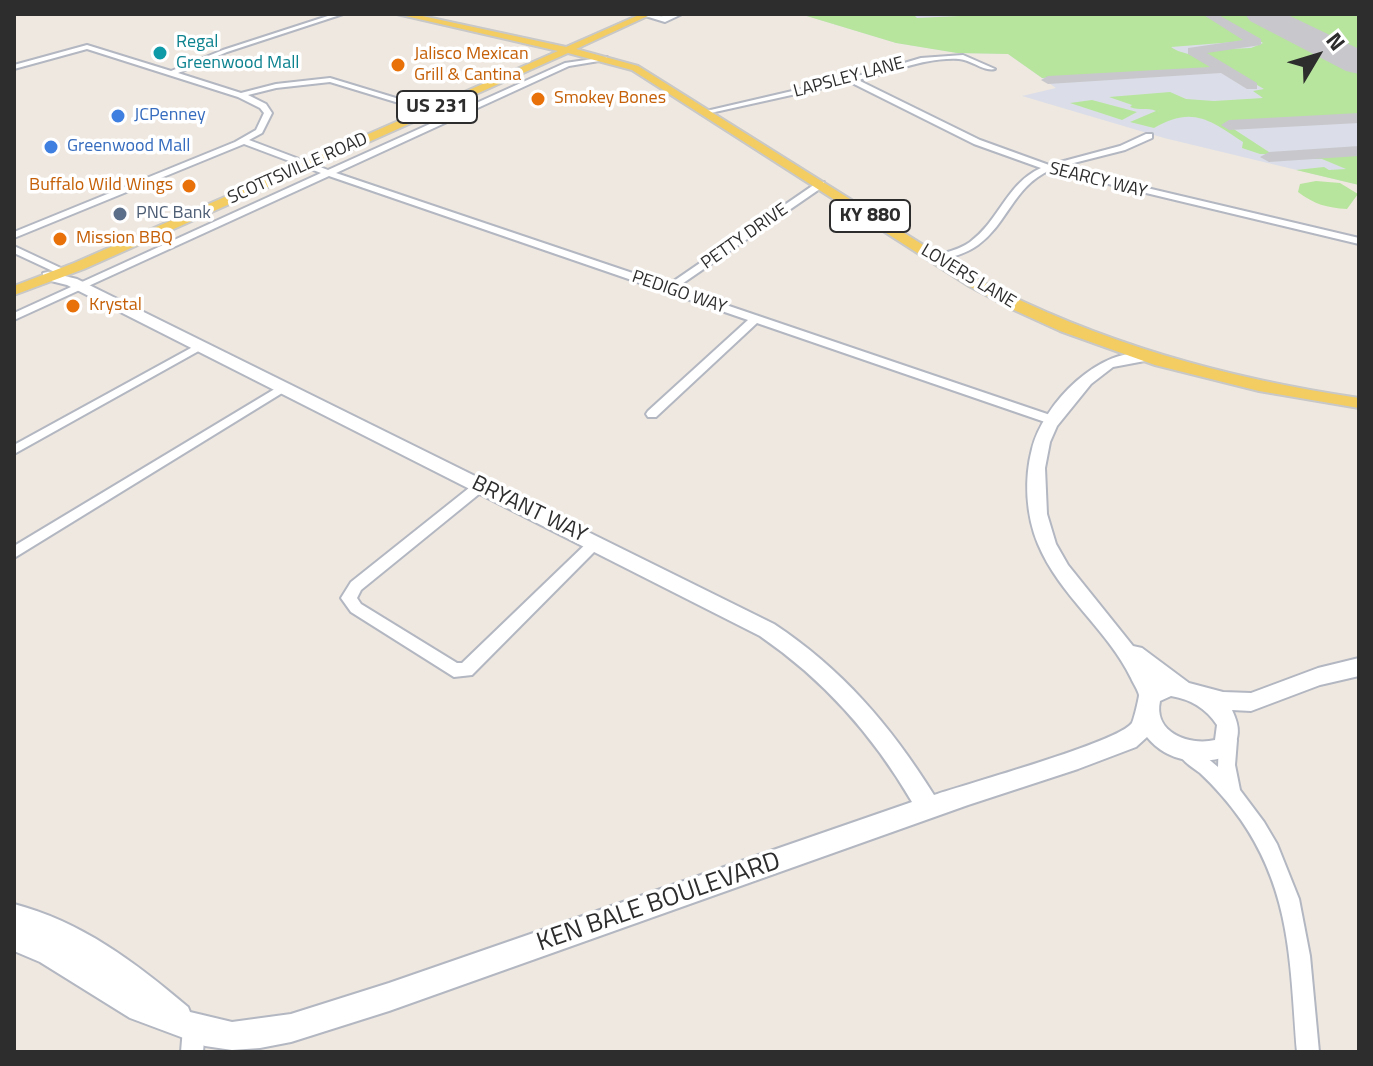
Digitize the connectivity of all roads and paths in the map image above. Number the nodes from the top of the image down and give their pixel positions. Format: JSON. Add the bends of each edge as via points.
{"nodes":[{"id":1,"x":331,"y":14,"type":"edge"},
{"id":2,"x":340,"y":14,"type":"edge"},
{"id":3,"x":401,"y":14,"type":"edge"},
{"id":4,"x":679,"y":14,"type":"edge"},
{"id":5,"x":647,"y":15,"type":"edge"},
{"id":6,"x":568,"y":49,"type":"junction"},
{"id":7,"x":605,"y":58,"type":"junction"},
{"id":8,"x":187,"y":64,"type":"junction"},
{"id":9,"x":14,"y":67,"type":"edge"},
{"id":10,"x":992,"y":69,"type":"dead end"},
{"id":11,"x":166,"y":73,"type":"junction"},
{"id":12,"x":852,"y":80,"type":"junction"},
{"id":13,"x":244,"y":96,"type":"junction"},
{"id":14,"x":430,"y":111,"type":"junction"},
{"id":15,"x":706,"y":112,"type":"junction"},
{"id":16,"x":1149,"y":136,"type":"dead end"},
{"id":17,"x":241,"y":143,"type":"junction"},
{"id":18,"x":307,"y":165,"type":"junction"},
{"id":19,"x":1049,"y":169,"type":"junction"},
{"id":20,"x":328,"y":173,"type":"junction"},
{"id":21,"x":821,"y":184,"type":"junction"},
{"id":22,"x":14,"y":235,"type":"edge"},
{"id":23,"x":1359,"y":241,"type":"edge"},
{"id":24,"x":14,"y":249,"type":"edge"},
{"id":25,"x":937,"y":258,"type":"junction"},
{"id":26,"x":14,"y":260,"type":"edge"},
{"id":27,"x":66,"y":277,"type":"junction"},
{"id":28,"x":669,"y":289,"type":"junction"},
{"id":29,"x":14,"y":291,"type":"edge"},
{"id":30,"x":14,"y":300,"type":"edge"},
{"id":31,"x":14,"y":317,"type":"edge"},
{"id":32,"x":755,"y":319,"type":"junction"},
{"id":33,"x":1107,"y":344,"type":"junction"},
{"id":34,"x":200,"y":346,"type":"junction"},
{"id":35,"x":1145,"y":357,"type":"junction"},
{"id":36,"x":1102,"y":366,"type":"junction"},
{"id":37,"x":283,"y":388,"type":"junction"},
{"id":38,"x":1359,"y":403,"type":"edge"},
{"id":39,"x":652,"y":414,"type":"dead end"},
{"id":40,"x":1052,"y":420,"type":"junction"},
{"id":41,"x":14,"y":450,"type":"edge"},
{"id":42,"x":479,"y":487,"type":"junction"},
{"id":43,"x":596,"y":543,"type":"junction"},
{"id":44,"x":14,"y":553,"type":"edge"},
{"id":45,"x":1110,"y":630,"type":"junction"},
{"id":46,"x":1359,"y":667,"type":"edge"},
{"id":47,"x":1188,"y":690,"type":"junction"},
{"id":48,"x":1148,"y":700,"type":"junction"},
{"id":49,"x":1251,"y":702,"type":"junction"},
{"id":50,"x":1229,"y":735,"type":"junction"},
{"id":51,"x":1128,"y":740,"type":"junction"},
{"id":52,"x":1180,"y":748,"type":"junction"},
{"id":53,"x":1231,"y":789,"type":"junction"},
{"id":54,"x":929,"y":809,"type":"junction"},
{"id":55,"x":14,"y":917,"type":"edge"},
{"id":56,"x":14,"y":938,"type":"edge"},
{"id":57,"x":191,"y":1035,"type":"edge"},
{"id":58,"x":221,"y":1043,"type":"edge"},
{"id":59,"x":1308,"y":1052,"type":"edge"}],
"edges":[{"from":1,"to":8,"type":"street"},
{"from":2,"to":8,"type":"street"},
{"from":3,"to":6,"type":"main road","name":"LOVERS LANE"},
{"from":4,"to":5,"type":"street","via":[[665,20]]},
{"from":5,"to":6,"type":"main road","name":"SCOTTSVILLE ROAD"},
{"from":6,"to":7,"type":"main road","name":"LOVERS LANE","number":"KY 880"},
{"from":6,"to":14,"type":"main road","name":"SCOTTSVILLE ROAD","number":"US 231"},
{"from":7,"to":15,"type":"main road","name":"LOVERS LANE","number":"KY 880","via":[[646,73]]},
{"from":7,"to":20,"type":"street","via":[[571,62]]},
{"from":8,"to":11,"type":"street"},
{"from":9,"to":11,"type":"street","via":[[87,47]]},
{"from":10,"to":12,"type":"street","name":"LAPSLEY LANE","via":[[968,58],[932,58]]},
{"from":11,"to":13,"type":"street"},
{"from":12,"to":15,"type":"street","name":"LAPSLEY LANE"},
{"from":12,"to":19,"type":"street","name":"SEARCY WAY","via":[[985,145]]},
{"from":13,"to":14,"type":"street","via":[[328,83]]},
{"from":13,"to":17,"type":"street","via":[[268,113],[262,128]]},
{"from":14,"to":18,"type":"main road","name":"SCOTTSVILLE ROAD","number":"US 231"},
{"from":15,"to":21,"type":"main road","name":"LOVERS LANE","number":"KY 880"},
{"from":16,"to":19,"type":"street"},
{"from":17,"to":18,"type":"street","name":"PEDIGO WAY"},
{"from":17,"to":22,"type":"street"},
{"from":18,"to":20,"type":"street","name":"PEDIGO WAY"},
{"from":18,"to":27,"type":"main road","name":"SCOTTSVILLE ROAD","number":"US 231"},
{"from":19,"to":23,"type":"street","name":"SEARCY WAY"},
{"from":19,"to":25,"type":"street","via":[[1016,190],[977,241]]},
{"from":20,"to":27,"type":"street"},
{"from":20,"to":28,"type":"street","name":"PEDIGO WAY"},
{"from":21,"to":25,"type":"main road","name":"LOVERS LANE","number":"KY 880"},
{"from":21,"to":28,"type":"street","name":"PETTY DRIVE"},
{"from":24,"to":27,"type":"street","name":"BRYANT WAY"},
{"from":25,"to":33,"type":"main road","name":"LOVERS LANE","number":"KY 880","via":[[1019,308]]},
{"from":26,"to":27,"type":"street","name":"BRYANT WAY"},
{"from":27,"to":29,"type":"main road","name":"SCOTTSVILLE ROAD","number":"US 231"},
{"from":27,"to":30,"type":"main road","name":"SCOTTSVILLE ROAD","number":"US 231"},
{"from":27,"to":31,"type":"street"},
{"from":27,"to":34,"type":"street","name":"BRYANT WAY"},
{"from":28,"to":32,"type":"street","name":"PEDIGO WAY"},
{"from":32,"to":39,"type":"street"},
{"from":32,"to":40,"type":"street","name":"PEDIGO WAY"},
{"from":33,"to":35,"type":"main road","name":"LOVERS LANE","number":"KY 880"},
{"from":33,"to":36,"type":"street"},
{"from":34,"to":37,"type":"street","name":"BRYANT WAY"},
{"from":34,"to":41,"type":"street"},
{"from":35,"to":36,"type":"street"},
{"from":35,"to":38,"type":"main road","name":"LOVERS LANE","number":"KY 880","via":[[1236,382]]},
{"from":36,"to":40,"type":"street"},
{"from":37,"to":42,"type":"street","name":"BRYANT WAY"},
{"from":37,"to":44,"type":"street"},
{"from":40,"to":45,"type":"street","via":[[1037,458],[1037,520],[1058,568]]},
{"from":42,"to":43,"type":"street","name":"BRYANT WAY"},
{"from":42,"to":43,"type":"street","via":[[356,586],[349,598],[356,608],[454,670],[466,670]]},
{"from":43,"to":54,"type":"street","name":"BRYANT WAY","via":[[746,618],[807,657],[880,732]]},
{"from":45,"to":47,"type":"street","via":[[1155,672]]},
{"from":45,"to":48,"type":"street","via":[[1140,672]]},
{"from":46,"to":49,"type":"street"},
{"from":47,"to":48,"type":"street","via":[[1169,687]]},
{"from":47,"to":49,"type":"street","via":[[1223,701]]},
{"from":47,"to":50,"type":"street","via":[[1218,708]]},
{"from":48,"to":51,"type":"street","via":[[1144,726]]},
{"from":48,"to":52,"type":"street","via":[[1152,726]]},
{"from":49,"to":50,"type":"street"},
{"from":50,"to":52,"type":"street","name":"KEN BALE BOULEVARD","via":[[1223,748],[1213,753]]},
{"from":50,"to":53,"type":"street","via":[[1226,765]]},
{"from":51,"to":52,"type":"street","name":"KEN BALE BOULEVARD"},
{"from":51,"to":54,"type":"street","name":"KEN BALE BOULEVARD"},
{"from":52,"to":53,"type":"street"},
{"from":53,"to":59,"type":"street","via":[[1279,871],[1295,922]]},
{"from":54,"to":58,"type":"street","name":"KEN BALE BOULEVARD","via":[[323,1018]]},
{"from":55,"to":57,"type":"street","name":"KEN BALE BOULEVARD","via":[[48,928],[103,959],[135,981]]},
{"from":56,"to":57,"type":"street","name":"KEN BALE BOULEVARD"},
{"from":57,"to":58,"type":"street","name":"KEN BALE BOULEVARD"}]}
